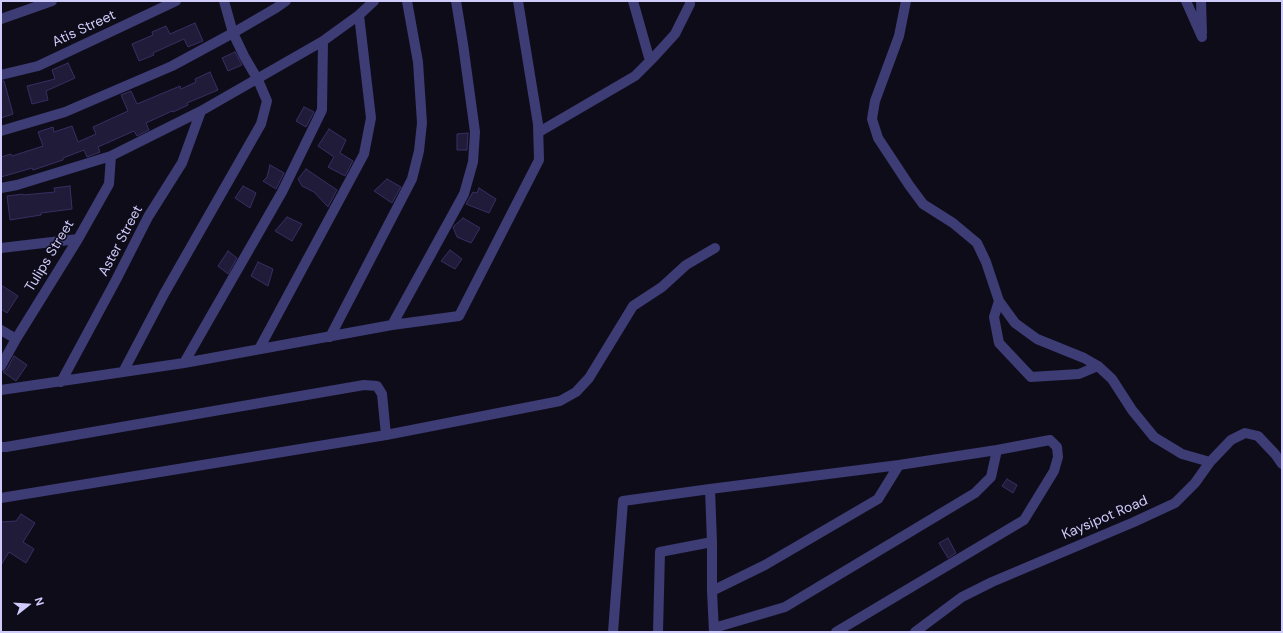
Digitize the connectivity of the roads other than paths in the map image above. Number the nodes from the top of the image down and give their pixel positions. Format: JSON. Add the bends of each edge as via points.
{"nodes":[{"id":1,"x":176,"y":1,"type":"edge"},
{"id":2,"x":224,"y":1,"type":"edge"},
{"id":3,"x":286,"y":1,"type":"edge"},
{"id":4,"x":374,"y":1,"type":"edge"},
{"id":5,"x":407,"y":1,"type":"edge"},
{"id":6,"x":456,"y":1,"type":"edge"},
{"id":7,"x":518,"y":1,"type":"edge"},
{"id":8,"x":633,"y":1,"type":"edge"},
{"id":9,"x":690,"y":1,"type":"edge"},
{"id":10,"x":906,"y":1,"type":"edge"},
{"id":11,"x":1186,"y":1,"type":"edge"},
{"id":12,"x":1201,"y":1,"type":"edge"},
{"id":13,"x":48,"y":2,"type":"edge"},
{"id":14,"x":359,"y":16,"type":"junction"},
{"id":15,"x":1,"y":19,"type":"edge"},
{"id":16,"x":233,"y":33,"type":"junction"},
{"id":17,"x":323,"y":42,"type":"junction"},
{"id":18,"x":650,"y":61,"type":"junction"},
{"id":19,"x":1,"y":75,"type":"edge"},
{"id":20,"x":258,"y":80,"type":"junction"},
{"id":21,"x":201,"y":111,"type":"junction"},
{"id":22,"x":1,"y":131,"type":"edge"},
{"id":23,"x":539,"y":132,"type":"junction"},
{"id":24,"x":112,"y":156,"type":"junction"},
{"id":25,"x":1,"y":188,"type":"edge"},
{"id":26,"x":78,"y":239,"type":"junction"},
{"id":27,"x":1,"y":248,"type":"edge"},
{"id":28,"x":715,"y":248,"type":"dead end"},
{"id":29,"x":998,"y":301,"type":"junction"},
{"id":30,"x":392,"y":325,"type":"junction"},
{"id":31,"x":1,"y":330,"type":"edge"},
{"id":32,"x":330,"y":337,"type":"junction"},
{"id":33,"x":16,"y":339,"type":"junction"},
{"id":34,"x":259,"y":349,"type":"junction"},
{"id":35,"x":184,"y":363,"type":"junction"},
{"id":36,"x":1,"y":366,"type":"edge"},
{"id":37,"x":1098,"y":366,"type":"junction"},
{"id":38,"x":123,"y":372,"type":"junction"},
{"id":39,"x":61,"y":382,"type":"junction"},
{"id":40,"x":1,"y":390,"type":"edge"},
{"id":41,"x":386,"y":435,"type":"junction"},
{"id":42,"x":1,"y":447,"type":"edge"},
{"id":43,"x":997,"y":450,"type":"junction"},
{"id":44,"x":1210,"y":462,"type":"junction"},
{"id":45,"x":1282,"y":464,"type":"edge"},
{"id":46,"x":899,"y":465,"type":"junction"},
{"id":47,"x":710,"y":489,"type":"junction"},
{"id":48,"x":1,"y":498,"type":"edge"},
{"id":49,"x":712,"y":542,"type":"junction"},
{"id":50,"x":712,"y":592,"type":"junction"},
{"id":51,"x":714,"y":630,"type":"edge"},
{"id":52,"x":613,"y":632,"type":"edge"},
{"id":53,"x":658,"y":632,"type":"edge"},
{"id":54,"x":836,"y":632,"type":"edge"},
{"id":55,"x":915,"y":632,"type":"edge"}],
"edges":[{"from":1,"to":19,"type":"street","name":"Atis Street","via":[[38,66]]},
{"from":2,"to":16,"type":"street"},
{"from":3,"to":16,"type":"street"},
{"from":4,"to":14,"type":"street"},
{"from":5,"to":32,"type":"street","via":[[418,62],[422,123],[419,152],[412,179]]},
{"from":6,"to":30,"type":"street","via":[[475,132],[472,162],[464,194]]},
{"from":7,"to":23,"type":"street"},
{"from":8,"to":18,"type":"street"},
{"from":9,"to":18,"type":"street","via":[[675,34]]},
{"from":10,"to":29,"type":"street","via":[[899,36],[875,101],[872,119],[878,138],[923,204],[953,223],[977,243]]},
{"from":11,"to":12,"type":"street","via":[[1202,37]]},
{"from":13,"to":15,"type":"street"},
{"from":14,"to":17,"type":"street"},
{"from":14,"to":34,"type":"street","via":[[371,118],[364,154]]},
{"from":16,"to":20,"type":"street"},
{"from":16,"to":22,"type":"street","via":[[172,66],[65,112]]},
{"from":17,"to":20,"type":"street"},
{"from":17,"to":35,"type":"street","via":[[322,110],[282,192]]},
{"from":18,"to":23,"type":"street","via":[[635,76]]},
{"from":20,"to":21,"type":"street"},
{"from":20,"to":38,"type":"street","via":[[267,101],[261,124],[164,294]]},
{"from":21,"to":24,"type":"street"},
{"from":21,"to":39,"type":"street","name":"Aster Street","via":[[182,164],[148,217]]},
{"from":23,"to":30,"type":"street","via":[[539,160],[459,316]]},
{"from":24,"to":25,"type":"street"},
{"from":24,"to":26,"type":"street","name":"Tulips Street","via":[[109,184]]},
{"from":26,"to":27,"type":"street"},
{"from":26,"to":33,"type":"street","name":"Tulips Street"},
{"from":28,"to":41,"type":"street","via":[[686,265],[662,287],[633,306],[590,378],[576,392],[560,401]]},
{"from":29,"to":37,"type":"street","via":[[1014,323],[1037,338]]},
{"from":29,"to":37,"type":"street","via":[[994,317],[999,343],[1031,377],[1079,374]]},
{"from":30,"to":32,"type":"street"},
{"from":31,"to":33,"type":"street"},
{"from":32,"to":34,"type":"street"},
{"from":33,"to":36,"type":"street","name":"Tulips Street"},
{"from":34,"to":35,"type":"street"},
{"from":35,"to":38,"type":"street"},
{"from":37,"to":44,"type":"street","via":[[1112,379],[1154,437],[1182,454]]},
{"from":38,"to":39,"type":"street"},
{"from":39,"to":40,"type":"street"},
{"from":41,"to":42,"type":"street","via":[[382,394],[378,386],[364,385]]},
{"from":41,"to":48,"type":"street"},
{"from":43,"to":46,"type":"street"},
{"from":43,"to":51,"type":"street","via":[[991,477],[975,493],[785,607]]},
{"from":43,"to":54,"type":"street","via":[[1050,440],[1057,447],[1058,457],[1054,472],[1024,520]]},
{"from":44,"to":45,"type":"street","name":"Kaysipot Road","via":[[1231,440],[1245,433],[1258,436]]},
{"from":44,"to":55,"type":"street","name":"Kaysipot Road","via":[[1195,483],[1175,503],[992,582],[962,597]]},
{"from":46,"to":47,"type":"street"},
{"from":46,"to":50,"type":"street","via":[[878,499],[765,565]]},
{"from":47,"to":49,"type":"street"},
{"from":47,"to":52,"type":"street","via":[[623,502]]},
{"from":49,"to":50,"type":"street"},
{"from":49,"to":53,"type":"street","via":[[660,552]]},
{"from":50,"to":51,"type":"street"}]}
